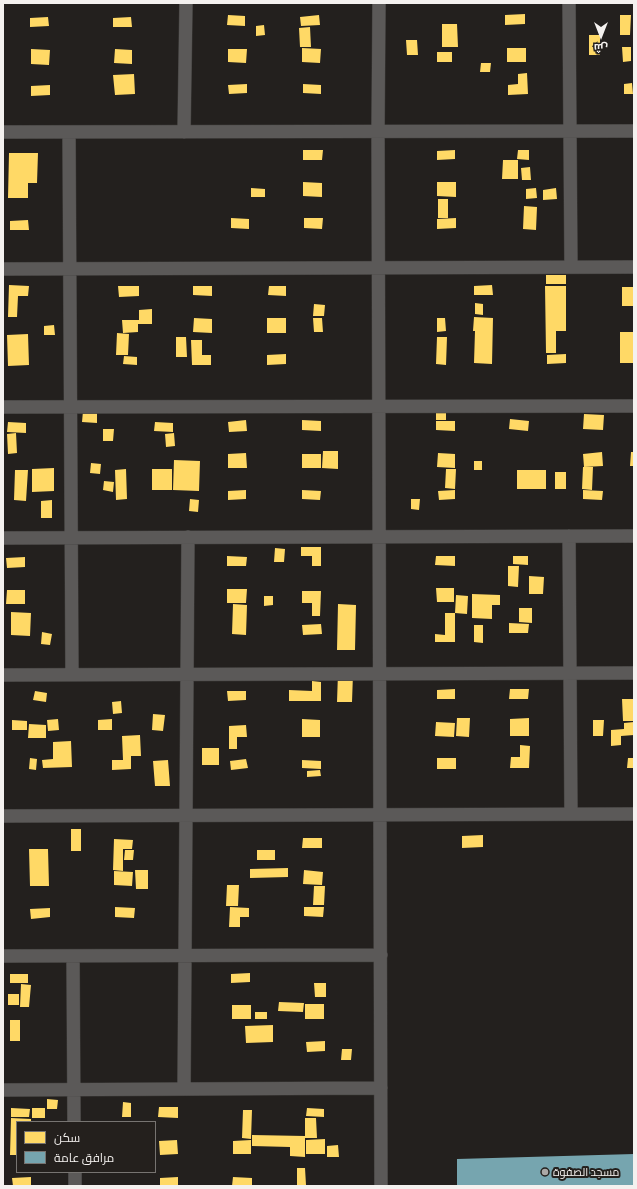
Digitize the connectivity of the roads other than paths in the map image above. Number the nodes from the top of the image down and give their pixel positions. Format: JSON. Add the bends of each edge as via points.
{"nodes":[{"id":1,"x":186,"y":3,"type":"edge"},
{"id":2,"x":379,"y":3,"type":"edge"},
{"id":3,"x":569,"y":3,"type":"edge"},
{"id":4,"x":378,"y":131,"type":"junction"},
{"id":5,"x":570,"y":131,"type":"junction"},
{"id":6,"x":634,"y":131,"type":"edge"},
{"id":7,"x":3,"y":132,"type":"edge"},
{"id":8,"x":69,"y":132,"type":"junction"},
{"id":9,"x":184,"y":132,"type":"junction"},
{"id":10,"x":571,"y":267,"type":"junction"},
{"id":11,"x":634,"y":267,"type":"edge"},
{"id":12,"x":70,"y":268,"type":"junction"},
{"id":13,"x":378,"y":268,"type":"junction"},
{"id":14,"x":3,"y":269,"type":"edge"},
{"id":15,"x":379,"y":406,"type":"junction"},
{"id":16,"x":634,"y":406,"type":"edge"},
{"id":17,"x":3,"y":407,"type":"edge"},
{"id":18,"x":71,"y":407,"type":"junction"},
{"id":19,"x":569,"y":536,"type":"junction"},
{"id":20,"x":634,"y":536,"type":"edge"},
{"id":21,"x":188,"y":537,"type":"junction"},
{"id":22,"x":379,"y":537,"type":"junction"},
{"id":23,"x":3,"y":538,"type":"edge"},
{"id":24,"x":71,"y":538,"type":"junction"},
{"id":25,"x":380,"y":673,"type":"junction"},
{"id":26,"x":570,"y":673,"type":"junction"},
{"id":27,"x":634,"y":673,"type":"edge"},
{"id":28,"x":3,"y":674,"type":"edge"},
{"id":29,"x":72,"y":674,"type":"junction"},
{"id":30,"x":187,"y":674,"type":"junction"},
{"id":31,"x":571,"y":814,"type":"junction"},
{"id":32,"x":634,"y":814,"type":"edge"},
{"id":33,"x":186,"y":815,"type":"junction"},
{"id":34,"x":380,"y":815,"type":"junction"},
{"id":35,"x":3,"y":816,"type":"edge"},
{"id":36,"x":381,"y":955,"type":"junction"},
{"id":37,"x":3,"y":956,"type":"edge"},
{"id":38,"x":74,"y":956,"type":"junction"},
{"id":39,"x":185,"y":956,"type":"junction"},
{"id":40,"x":381,"y":1088,"type":"junction"},
{"id":41,"x":74,"y":1089,"type":"junction"},
{"id":42,"x":184,"y":1089,"type":"junction"},
{"id":43,"x":3,"y":1090,"type":"edge"},
{"id":44,"x":74,"y":1121,"type":"edge"},
{"id":45,"x":75,"y":1173,"type":"edge"},
{"id":46,"x":75,"y":1186,"type":"edge"},
{"id":47,"x":381,"y":1186,"type":"edge"}],
"edges":[{"from":1,"to":9,"type":"street"},
{"from":2,"to":4,"type":"street"},
{"from":3,"to":5,"type":"street"},
{"from":4,"to":5,"type":"street"},
{"from":4,"to":9,"type":"street"},
{"from":4,"to":13,"type":"street"},
{"from":5,"to":6,"type":"street"},
{"from":5,"to":10,"type":"street"},
{"from":7,"to":8,"type":"street"},
{"from":8,"to":9,"type":"street"},
{"from":8,"to":12,"type":"street"},
{"from":10,"to":11,"type":"street"},
{"from":10,"to":13,"type":"street"},
{"from":12,"to":13,"type":"street"},
{"from":12,"to":14,"type":"street"},
{"from":12,"to":18,"type":"street"},
{"from":13,"to":15,"type":"street"},
{"from":15,"to":16,"type":"street"},
{"from":15,"to":18,"type":"street"},
{"from":15,"to":22,"type":"street"},
{"from":17,"to":18,"type":"street"},
{"from":18,"to":24,"type":"street"},
{"from":19,"to":20,"type":"street"},
{"from":19,"to":22,"type":"street"},
{"from":19,"to":26,"type":"street"},
{"from":21,"to":22,"type":"street"},
{"from":21,"to":24,"type":"street"},
{"from":21,"to":30,"type":"street"},
{"from":22,"to":25,"type":"street"},
{"from":23,"to":24,"type":"street"},
{"from":24,"to":29,"type":"street"},
{"from":25,"to":26,"type":"street"},
{"from":25,"to":30,"type":"street"},
{"from":25,"to":34,"type":"street"},
{"from":26,"to":27,"type":"street"},
{"from":26,"to":31,"type":"street"},
{"from":28,"to":29,"type":"street"},
{"from":29,"to":30,"type":"street"},
{"from":30,"to":33,"type":"street"},
{"from":31,"to":32,"type":"street"},
{"from":31,"to":34,"type":"street"},
{"from":33,"to":34,"type":"street"},
{"from":33,"to":35,"type":"street"},
{"from":33,"to":39,"type":"street"},
{"from":34,"to":36,"type":"street"},
{"from":36,"to":39,"type":"street"},
{"from":36,"to":40,"type":"street"},
{"from":37,"to":38,"type":"street"},
{"from":38,"to":39,"type":"street"},
{"from":38,"to":41,"type":"street"},
{"from":39,"to":42,"type":"street"},
{"from":40,"to":42,"type":"street"},
{"from":40,"to":47,"type":"street"},
{"from":41,"to":42,"type":"street"},
{"from":41,"to":43,"type":"street"},
{"from":41,"to":44,"type":"street"},
{"from":45,"to":46,"type":"street"}]}
